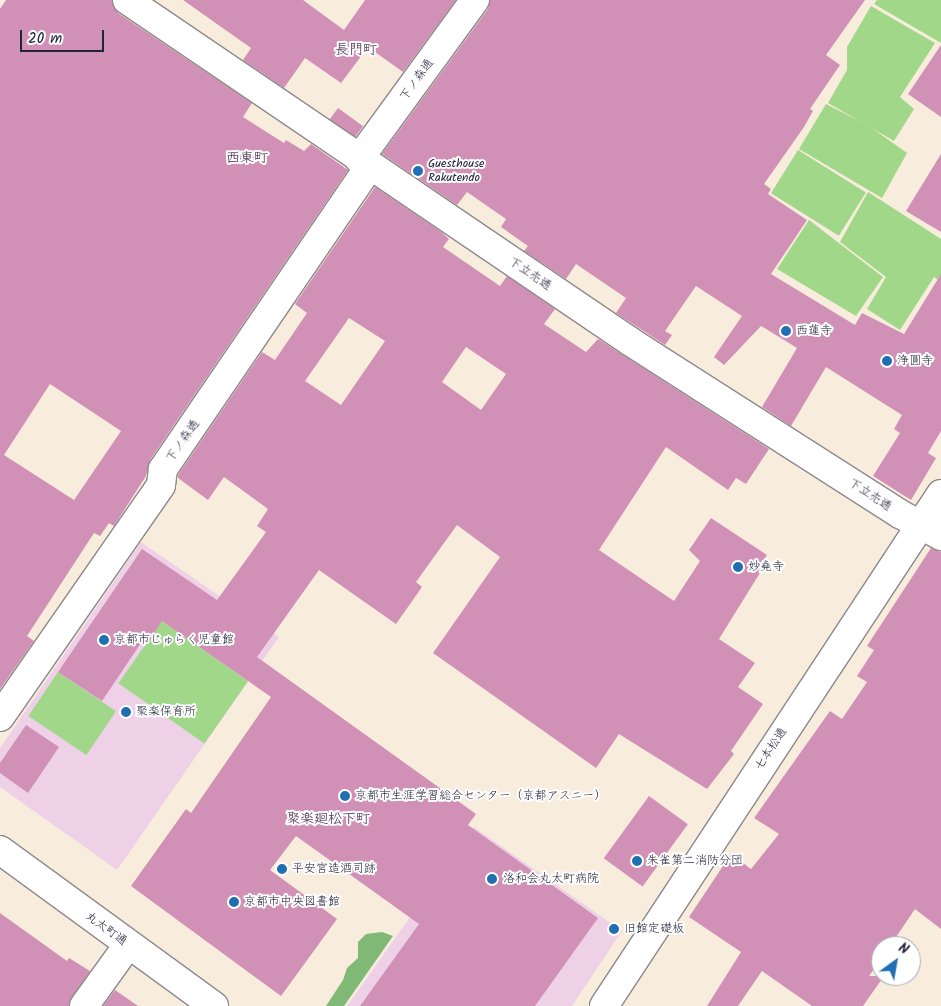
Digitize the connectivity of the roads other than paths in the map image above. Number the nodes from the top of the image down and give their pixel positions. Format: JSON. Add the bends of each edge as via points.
{"nodes":[{"id":1,"x":127,"y":0,"type":"edge"},
{"id":2,"x":475,"y":0,"type":"edge"},
{"id":3,"x":365,"y":163,"type":"junction"},
{"id":4,"x":941,"y":494,"type":"edge"},
{"id":5,"x":930,"y":531,"type":"edge"},
{"id":6,"x":0,"y":717,"type":"edge"},
{"id":7,"x":0,"y":850,"type":"edge"},
{"id":8,"x":128,"y":945,"type":"junction"},
{"id":9,"x":84,"y":1006,"type":"edge"},
{"id":10,"x":214,"y":1006,"type":"edge"},
{"id":11,"x":604,"y":1006,"type":"edge"}],
"edges":[{"from":1,"to":3,"type":"street","name":"下立売通"},
{"from":2,"to":3,"type":"street","name":"下ノ森通"},
{"from":3,"to":5,"type":"street","name":"下立売通","via":[[631,342]]},
{"from":3,"to":6,"type":"street","name":"下ノ森通","via":[[163,469],[160,485]]},
{"from":4,"to":5,"type":"street","name":"七本松通"},
{"from":5,"to":11,"type":"street","name":"七本松通"},
{"from":7,"to":8,"type":"street","name":"丸太町通"},
{"from":8,"to":9,"type":"street"},
{"from":8,"to":10,"type":"street","name":"丸太町通"}]}
